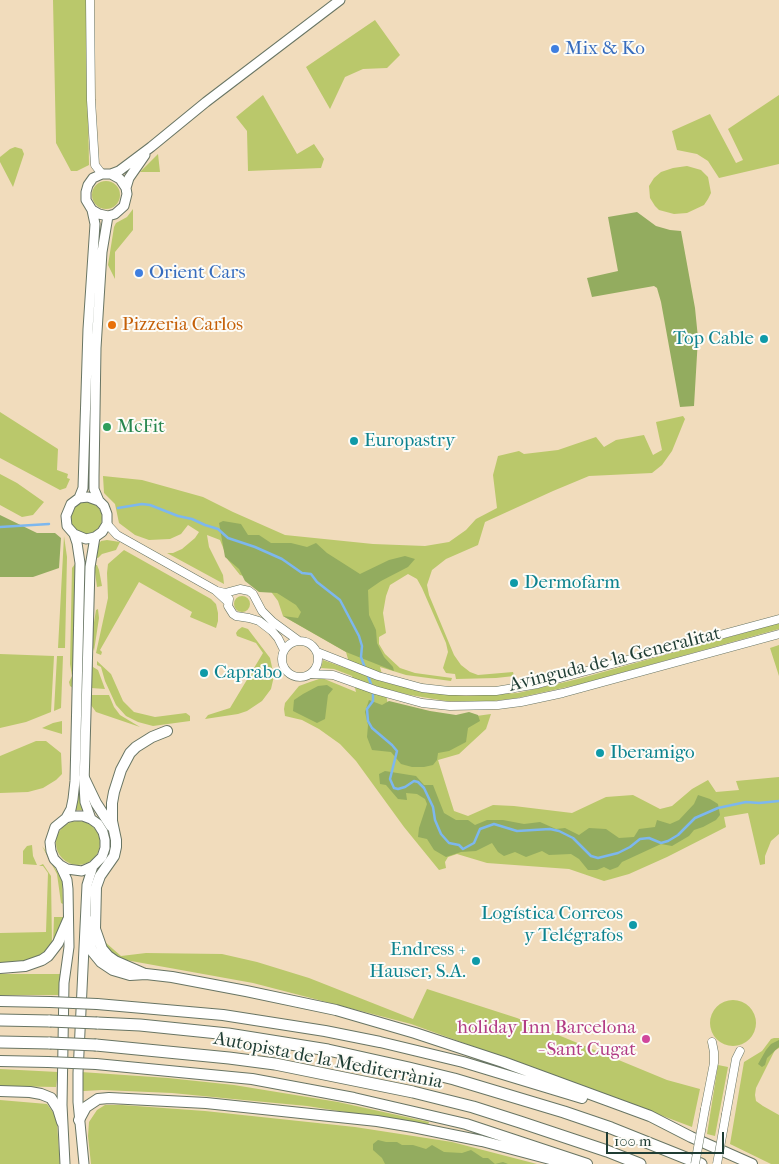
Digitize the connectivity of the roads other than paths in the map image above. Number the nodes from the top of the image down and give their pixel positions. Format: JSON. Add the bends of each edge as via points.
{"nodes":[{"id":1,"x":90,"y":0,"type":"edge"},
{"id":2,"x":340,"y":0,"type":"edge"},
{"id":3,"x":152,"y":147,"type":"junction"},
{"id":4,"x":106,"y":174,"type":"junction"},
{"id":5,"x":126,"y":188,"type":"junction"},
{"id":6,"x":92,"y":210,"type":"junction"},
{"id":7,"x":108,"y":216,"type":"junction"},
{"id":8,"x":79,"y":498,"type":"junction"},
{"id":9,"x":99,"y":501,"type":"junction"},
{"id":10,"x":107,"y":524,"type":"junction"},
{"id":11,"x":74,"y":534,"type":"junction"},
{"id":12,"x":97,"y":536,"type":"junction"},
{"id":13,"x":117,"y":536,"type":"junction"},
{"id":14,"x":215,"y":590,"type":"junction"},
{"id":15,"x":234,"y":591,"type":"junction"},
{"id":16,"x":228,"y":602,"type":"junction"},
{"id":17,"x":779,"y":619,"type":"edge"},
{"id":18,"x":779,"y":634,"type":"edge"},
{"id":19,"x":299,"y":641,"type":"junction"},
{"id":20,"x":284,"y":650,"type":"junction"},
{"id":21,"x":317,"y":652,"type":"junction"},
{"id":22,"x":311,"y":674,"type":"junction"},
{"id":23,"x":167,"y":731,"type":"dead end"},
{"id":24,"x":84,"y":778,"type":"junction"},
{"id":25,"x":66,"y":818,"type":"junction"},
{"id":26,"x":91,"y":819,"type":"junction"},
{"id":27,"x":113,"y":829,"type":"junction"},
{"id":28,"x":60,"y":865,"type":"junction"},
{"id":29,"x":93,"y":866,"type":"junction"},
{"id":30,"x":68,"y":920,"type":"junction"},
{"id":31,"x":86,"y":920,"type":"junction"},
{"id":32,"x":0,"y":968,"type":"edge"},
{"id":33,"x":146,"y":974,"type":"junction"},
{"id":34,"x":0,"y":1001,"type":"edge"},
{"id":35,"x":0,"y":1020,"type":"edge"},
{"id":36,"x":0,"y":1042,"type":"edge"},
{"id":37,"x":712,"y":1042,"type":"dead end"},
{"id":38,"x":740,"y":1051,"type":"dead end"},
{"id":39,"x":0,"y":1061,"type":"edge"},
{"id":40,"x":0,"y":1091,"type":"edge"},
{"id":41,"x":79,"y":1120,"type":"junction"},
{"id":42,"x":62,"y":1122,"type":"junction"},
{"id":43,"x":691,"y":1137,"type":"junction"},
{"id":44,"x":65,"y":1164,"type":"edge"},
{"id":45,"x":84,"y":1164,"type":"edge"},
{"id":46,"x":569,"y":1164,"type":"edge"},
{"id":47,"x":587,"y":1164,"type":"edge"},
{"id":48,"x":640,"y":1164,"type":"edge"},
{"id":49,"x":695,"y":1164,"type":"edge"},
{"id":50,"x":701,"y":1164,"type":"edge"},
{"id":51,"x":716,"y":1164,"type":"edge"},
{"id":52,"x":752,"y":1164,"type":"edge"}],
"edges":[{"from":1,"to":4,"type":"street","via":[[95,165]]},
{"from":2,"to":3,"type":"main road"},
{"from":3,"to":4,"type":"main road","via":[[119,171]]},
{"from":3,"to":5,"type":"main road","via":[[129,178]]},
{"from":4,"to":5,"type":"main road","via":[[120,179]]},
{"from":4,"to":6,"type":"main road","via":[[93,178],[88,185],[86,200]]},
{"from":5,"to":7,"type":"main road","via":[[124,206]]},
{"from":6,"to":7,"type":"main road"},
{"from":6,"to":8,"type":"main road","via":[[95,224],[84,474]]},
{"from":7,"to":9,"type":"main road","via":[[102,252],[96,348],[94,489]]},
{"from":8,"to":9,"type":"main road"},
{"from":8,"to":11,"type":"main road","via":[[71,504],[66,516],[67,526]]},
{"from":9,"to":10,"type":"main road","via":[[106,510]]},
{"from":10,"to":12,"type":"main road"},
{"from":10,"to":13,"type":"street"},
{"from":11,"to":12,"type":"main road","via":[[86,539]]},
{"from":11,"to":25,"type":"main road","via":[[80,563],[76,754],[73,800]]},
{"from":12,"to":13,"type":"street"},
{"from":12,"to":24,"type":"main road","via":[[90,567]]},
{"from":13,"to":14,"type":"street"},
{"from":14,"to":15,"type":"street"},
{"from":14,"to":16,"type":"street"},
{"from":15,"to":16,"type":"street"},
{"from":15,"to":19,"type":"street","via":[[240,589],[253,594],[262,611]]},
{"from":16,"to":20,"type":"street","via":[[236,616],[249,618],[272,630]]},
{"from":17,"to":21,"type":"street","name":"Avinguda de la Generalitat","via":[[538,684],[496,691],[449,692],[422,688],[390,680]]},
{"from":18,"to":22,"type":"street","name":"Avinguda de la Generalitat","via":[[636,674],[541,698],[498,705],[422,703],[334,676]]},
{"from":19,"to":20,"type":"street"},
{"from":19,"to":21,"type":"street","via":[[310,644]]},
{"from":20,"to":22,"type":"street","via":[[282,663],[287,672],[296,677]]},
{"from":21,"to":22,"type":"street","via":[[318,662]]},
{"from":23,"to":27,"type":"highway","via":[[141,743],[125,761],[114,792]]},
{"from":24,"to":26,"type":"main road","via":[[85,802]]},
{"from":24,"to":27,"type":"highway"},
{"from":25,"to":26,"type":"main road","via":[[83,816]]},
{"from":25,"to":28,"type":"main road","via":[[55,827],[50,842],[54,859]]},
{"from":26,"to":29,"type":"main road","via":[[98,824],[105,840],[102,857]]},
{"from":27,"to":33,"type":"highway","via":[[116,840],[114,856],[96,887],[97,939],[108,956]]},
{"from":28,"to":29,"type":"main road","via":[[74,871]]},
{"from":28,"to":30,"type":"main road","via":[[67,880]]},
{"from":29,"to":31,"type":"main road","via":[[87,885]]},
{"from":30,"to":32,"type":"highway","via":[[58,943],[42,960],[25,966]]},
{"from":30,"to":42,"type":"main road"},
{"from":31,"to":33,"type":"highway","via":[[88,940],[101,962],[122,973]]},
{"from":31,"to":41,"type":"main road","via":[[78,1073]]},
{"from":33,"to":43,"type":"highway","via":[[336,1010],[415,1033],[650,1116]]},
{"from":34,"to":43,"type":"highway","bridge":true,"via":[[98,1004],[223,1015],[380,1042],[507,1074]]},
{"from":35,"to":50,"type":"highway","name":"Autopista de la Mediterrània","bridge":true,"via":[[140,1025],[328,1050],[454,1079],[564,1112]]},
{"from":36,"to":48,"type":"highway","name":"Autopista de la Mediterrània","bridge":true,"via":[[96,1045],[275,1064],[473,1107]]},
{"from":37,"to":49,"type":"street","bridge":true,"via":[[714,1063]]},
{"from":38,"to":51,"type":"street","bridge":true},
{"from":39,"to":47,"type":"highway","bridge":true,"via":[[96,1064],[252,1079],[466,1124]]},
{"from":40,"to":42,"type":"highway","via":[[30,1092],[51,1098]]},
{"from":41,"to":45,"type":"main road"},
{"from":41,"to":46,"type":"highway","via":[[86,1107],[104,1098],[206,1104],[404,1125],[482,1140]]},
{"from":42,"to":44,"type":"main road"},
{"from":43,"to":52,"type":"highway"}]}
